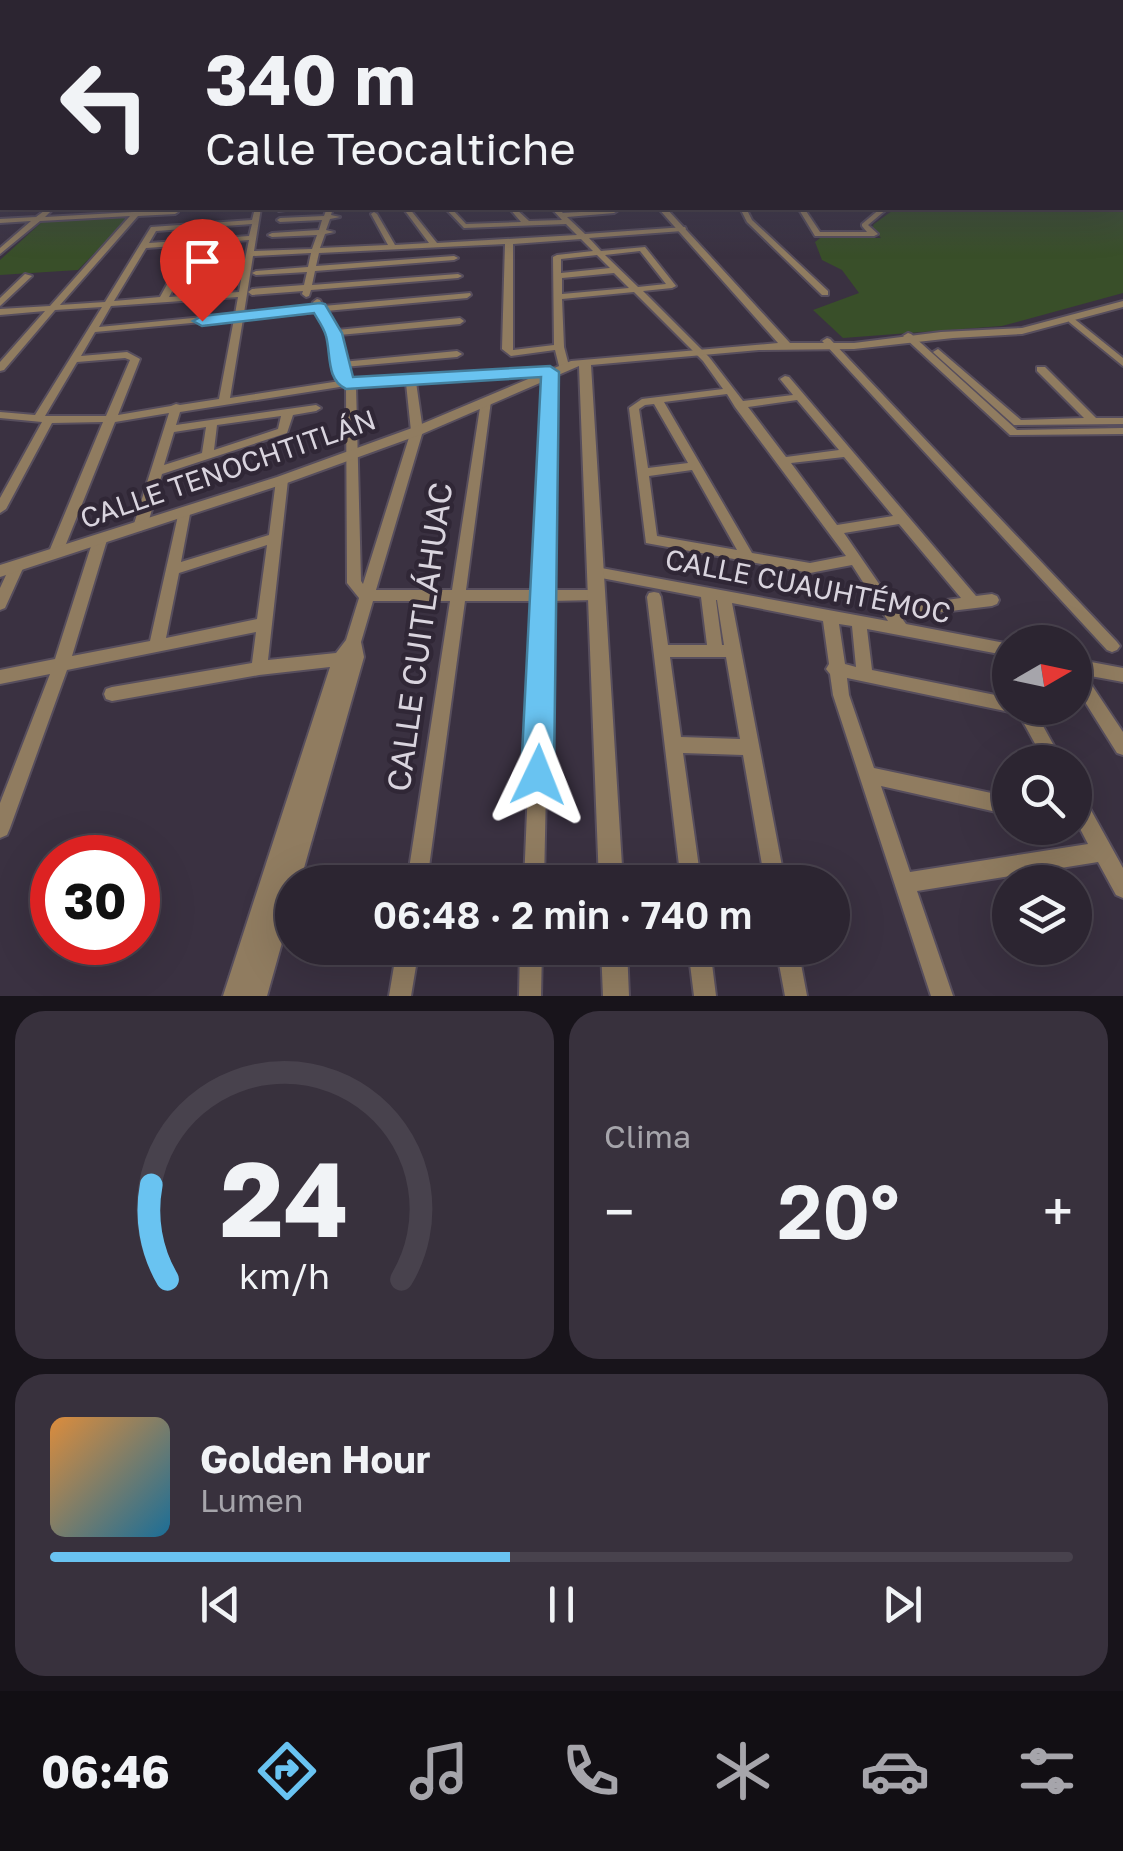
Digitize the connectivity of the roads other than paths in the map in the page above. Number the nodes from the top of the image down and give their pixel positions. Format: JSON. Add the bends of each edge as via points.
{"nodes":[{"id":1,"x":49,"y":210,"type":"edge"},
{"id":2,"x":95,"y":210,"type":"edge"},
{"id":3,"x":257,"y":210,"type":"edge"},
{"id":4,"x":408,"y":210,"type":"edge"},
{"id":5,"x":450,"y":210,"type":"edge"},
{"id":6,"x":514,"y":210,"type":"edge"},
{"id":7,"x":603,"y":210,"type":"edge"},
{"id":8,"x":614,"y":210,"type":"edge"},
{"id":9,"x":664,"y":210,"type":"edge"},
{"id":10,"x":744,"y":210,"type":"edge"},
{"id":11,"x":802,"y":210,"type":"edge"},
{"id":12,"x":883,"y":210,"type":"edge"},
{"id":13,"x":138,"y":211,"type":"edge"},
{"id":14,"x":336,"y":211,"type":"edge"},
{"id":15,"x":174,"y":213,"type":"edge"},
{"id":16,"x":374,"y":214,"type":"dead end"},
{"id":17,"x":561,"y":214,"type":"edge"},
{"id":18,"x":88,"y":217,"type":"junction"},
{"id":19,"x":0,"y":218,"type":"edge"},
{"id":20,"x":38,"y":219,"type":"junction"},
{"id":21,"x":280,"y":220,"type":"dead end"},
{"id":22,"x":254,"y":222,"type":"junction"},
{"id":23,"x":528,"y":225,"type":"junction"},
{"id":24,"x":682,"y":228,"type":"junction"},
{"id":25,"x":328,"y":232,"type":"junction"},
{"id":26,"x":631,"y":233,"type":"junction"},
{"id":27,"x":272,"y":235,"type":"dead end"},
{"id":28,"x":583,"y":237,"type":"junction"},
{"id":29,"x":252,"y":238,"type":"junction"},
{"id":30,"x":194,"y":242,"type":"junction"},
{"id":31,"x":509,"y":242,"type":"junction"},
{"id":32,"x":433,"y":244,"type":"junction"},
{"id":33,"x":143,"y":246,"type":"junction"},
{"id":34,"x":392,"y":246,"type":"junction"},
{"id":35,"x":0,"y":252,"type":"edge"},
{"id":36,"x":320,"y":252,"type":"junction"},
{"id":37,"x":599,"y":252,"type":"junction"},
{"id":38,"x":250,"y":254,"type":"junction"},
{"id":39,"x":454,"y":258,"type":"dead end"},
{"id":40,"x":317,"y":268,"type":"junction"},
{"id":41,"x":616,"y":270,"type":"junction"},
{"id":42,"x":251,"y":272,"type":"junction"},
{"id":43,"x":28,"y":276,"type":"dead end"},
{"id":44,"x":458,"y":276,"type":"dead end"},
{"id":45,"x":558,"y":276,"type":"junction"},
{"id":46,"x":176,"y":278,"type":"junction"},
{"id":47,"x":635,"y":290,"type":"junction"},
{"id":48,"x":247,"y":293,"type":"junction"},
{"id":49,"x":825,"y":293,"type":"dead end"},
{"id":50,"x":314,"y":295,"type":"junction"},
{"id":51,"x":467,"y":295,"type":"dead end"},
{"id":52,"x":559,"y":298,"type":"junction"},
{"id":53,"x":163,"y":300,"type":"junction"},
{"id":54,"x":0,"y":303,"type":"edge"},
{"id":55,"x":1123,"y":304,"type":"edge"},
{"id":56,"x":106,"y":305,"type":"junction"},
{"id":57,"x":51,"y":308,"type":"junction"},
{"id":58,"x":0,"y":312,"type":"edge"},
{"id":59,"x":236,"y":316,"type":"junction"},
{"id":60,"x":1072,"y":320,"type":"junction"},
{"id":61,"x":460,"y":321,"type":"dead end"},
{"id":62,"x":90,"y":330,"type":"junction"},
{"id":63,"x":334,"y":333,"type":"junction"},
{"id":64,"x":916,"y":338,"type":"junction"},
{"id":65,"x":829,"y":343,"type":"junction"},
{"id":66,"x":783,"y":344,"type":"junction"},
{"id":67,"x":560,"y":347,"type":"junction"},
{"id":68,"x":698,"y":351,"type":"junction"},
{"id":69,"x":457,"y":354,"type":"dead end"},
{"id":70,"x":74,"y":358,"type":"junction"},
{"id":71,"x":585,"y":360,"type":"junction"},
{"id":72,"x":1123,"y":363,"type":"edge"},
{"id":73,"x":338,"y":365,"type":"junction"},
{"id":74,"x":0,"y":368,"type":"edge"},
{"id":75,"x":557,"y":369,"type":"junction"},
{"id":76,"x":1041,"y":369,"type":"dead end"},
{"id":77,"x":410,"y":378,"type":"junction"},
{"id":78,"x":785,"y":378,"type":"dead end"},
{"id":79,"x":348,"y":383,"type":"junction"},
{"id":80,"x":800,"y":397,"type":"junction"},
{"id":81,"x":734,"y":398,"type":"junction"},
{"id":82,"x":224,"y":400,"type":"junction"},
{"id":83,"x":486,"y":401,"type":"junction"},
{"id":84,"x":660,"y":404,"type":"junction"},
{"id":85,"x":176,"y":407,"type":"junction"},
{"id":86,"x":316,"y":408,"type":"dead end"},
{"id":87,"x":288,"y":412,"type":"junction"},
{"id":88,"x":0,"y":415,"type":"edge"},
{"id":89,"x":43,"y":419,"type":"junction"},
{"id":90,"x":110,"y":419,"type":"junction"},
{"id":91,"x":1123,"y":421,"type":"edge"},
{"id":92,"x":1094,"y":422,"type":"junction"},
{"id":93,"x":212,"y":423,"type":"junction"},
{"id":94,"x":1016,"y":428,"type":"junction"},
{"id":95,"x":169,"y":429,"type":"junction"},
{"id":96,"x":417,"y":431,"type":"junction"},
{"id":97,"x":1123,"y":431,"type":"edge"},
{"id":98,"x":847,"y":452,"type":"junction"},
{"id":99,"x":207,"y":453,"type":"junction"},
{"id":100,"x":354,"y":454,"type":"junction"},
{"id":101,"x":781,"y":461,"type":"junction"},
{"id":102,"x":158,"y":466,"type":"junction"},
{"id":103,"x":696,"y":466,"type":"junction"},
{"id":104,"x":642,"y":473,"type":"junction"},
{"id":105,"x":282,"y":480,"type":"junction"},
{"id":106,"x":0,"y":509,"type":"edge"},
{"id":107,"x":184,"y":514,"type":"junction"},
{"id":108,"x":902,"y":519,"type":"junction"},
{"id":109,"x":140,"y":528,"type":"junction"},
{"id":110,"x":833,"y":530,"type":"junction"},
{"id":111,"x":274,"y":538,"type":"junction"},
{"id":112,"x":100,"y":540,"type":"junction"},
{"id":113,"x":55,"y":554,"type":"junction"},
{"id":114,"x":748,"y":557,"type":"junction"},
{"id":115,"x":856,"y":559,"type":"junction"},
{"id":116,"x":18,"y":566,"type":"junction"},
{"id":117,"x":175,"y":569,"type":"junction"},
{"id":118,"x":0,"y":571,"type":"edge"},
{"id":119,"x":596,"y":572,"type":"junction"},
{"id":120,"x":716,"y":594,"type":"junction"},
{"id":121,"x":597,"y":595,"type":"junction"},
{"id":122,"x":366,"y":596,"type":"junction"},
{"id":123,"x":460,"y":596,"type":"junction"},
{"id":124,"x":544,"y":596,"type":"junction"},
{"id":125,"x":654,"y":598,"type":"dead end"},
{"id":126,"x":992,"y":600,"type":"dead end"},
{"id":127,"x":0,"y":604,"type":"edge"},
{"id":128,"x":973,"y":604,"type":"junction"},
{"id":129,"x":891,"y":613,"type":"junction"},
{"id":130,"x":830,"y":616,"type":"junction"},
{"id":131,"x":859,"y":621,"type":"junction"},
{"id":132,"x":264,"y":624,"type":"junction"},
{"id":133,"x":901,"y":629,"type":"junction"},
{"id":134,"x":1112,"y":646,"type":"dead end"},
{"id":135,"x":156,"y":647,"type":"junction"},
{"id":136,"x":992,"y":647,"type":"edge"},
{"id":137,"x":661,"y":650,"type":"junction"},
{"id":138,"x":723,"y":651,"type":"junction"},
{"id":139,"x":350,"y":653,"type":"junction"},
{"id":140,"x":61,"y":665,"type":"junction"},
{"id":141,"x":260,"y":668,"type":"junction"},
{"id":142,"x":834,"y":669,"type":"junction"},
{"id":143,"x":1092,"y":671,"type":"edge"},
{"id":144,"x":865,"y":676,"type":"junction"},
{"id":145,"x":1123,"y":676,"type":"edge"},
{"id":146,"x":0,"y":677,"type":"edge"},
{"id":147,"x":112,"y":694,"type":"dead end"},
{"id":148,"x":1092,"y":697,"type":"edge"},
{"id":149,"x":992,"y":701,"type":"edge"},
{"id":150,"x":673,"y":745,"type":"junction"},
{"id":151,"x":750,"y":748,"type":"junction"},
{"id":152,"x":1123,"y":748,"type":"edge"},
{"id":153,"x":869,"y":775,"type":"junction"},
{"id":154,"x":992,"y":802,"type":"edge"},
{"id":155,"x":0,"y":828,"type":"edge"},
{"id":156,"x":1092,"y":836,"type":"edge"},
{"id":157,"x":1103,"y":851,"type":"junction"},
{"id":158,"x":420,"y":865,"type":"edge"},
{"id":159,"x":535,"y":865,"type":"edge"},
{"id":160,"x":609,"y":865,"type":"edge"},
{"id":161,"x":689,"y":865,"type":"edge"},
{"id":162,"x":772,"y":865,"type":"edge"},
{"id":163,"x":904,"y":883,"type":"junction"},
{"id":164,"x":1123,"y":888,"type":"edge"},
{"id":165,"x":405,"y":965,"type":"edge"},
{"id":166,"x":531,"y":965,"type":"edge"},
{"id":167,"x":615,"y":965,"type":"edge"},
{"id":168,"x":701,"y":965,"type":"edge"},
{"id":169,"x":790,"y":965,"type":"edge"},
{"id":170,"x":234,"y":996,"type":"edge"},
{"id":171,"x":256,"y":996,"type":"edge"},
{"id":172,"x":400,"y":996,"type":"edge"},
{"id":173,"x":530,"y":996,"type":"edge"},
{"id":174,"x":616,"y":996,"type":"edge"},
{"id":175,"x":705,"y":996,"type":"edge"},
{"id":176,"x":796,"y":996,"type":"edge"},
{"id":177,"x":942,"y":996,"type":"edge"}],
"edges":[{"from":1,"to":20,"type":"street"},
{"from":2,"to":18,"type":"street"},
{"from":3,"to":22,"type":"street"},
{"from":4,"to":32,"type":"street"},
{"from":5,"to":23,"type":"street","via":[[464,226]]},
{"from":6,"to":23,"type":"street"},
{"from":7,"to":17,"type":"street"},
{"from":8,"to":26,"type":"street"},
{"from":9,"to":24,"type":"street"},
{"from":10,"to":49,"type":"street"},
{"from":11,"to":12,"type":"street","via":[[818,234],[874,234],[864,225]]},
{"from":13,"to":15,"type":"street"},
{"from":13,"to":18,"type":"street"},
{"from":13,"to":57,"type":"street"},
{"from":14,"to":21,"type":"street"},
{"from":14,"to":25,"type":"street"},
{"from":16,"to":34,"type":"street"},
{"from":17,"to":23,"type":"street"},
{"from":17,"to":28,"type":"street"},
{"from":18,"to":20,"type":"street"},
{"from":19,"to":20,"type":"street"},
{"from":20,"to":35,"type":"street"},
{"from":22,"to":29,"type":"street"},
{"from":22,"to":33,"type":"street","via":[[154,229]]},
{"from":24,"to":26,"type":"street"},
{"from":24,"to":66,"type":"street"},
{"from":25,"to":27,"type":"street"},
{"from":25,"to":36,"type":"street"},
{"from":26,"to":28,"type":"street"},
{"from":28,"to":31,"type":"street"},
{"from":28,"to":37,"type":"street"},
{"from":29,"to":30,"type":"street"},
{"from":29,"to":38,"type":"street"},
{"from":30,"to":33,"type":"street"},
{"from":30,"to":46,"type":"street"},
{"from":31,"to":32,"type":"street"},
{"from":31,"to":67,"type":"street","via":[[507,349]]},
{"from":32,"to":34,"type":"street"},
{"from":33,"to":56,"type":"street"},
{"from":34,"to":36,"type":"street"},
{"from":36,"to":38,"type":"street"},
{"from":36,"to":40,"type":"street"},
{"from":37,"to":41,"type":"street"},
{"from":37,"to":45,"type":"street","via":[[557,257]]},
{"from":37,"to":47,"type":"street","via":[[642,249],[672,286]]},
{"from":38,"to":42,"type":"street"},
{"from":39,"to":40,"type":"street"},
{"from":40,"to":42,"type":"street"},
{"from":40,"to":50,"type":"street"},
{"from":41,"to":45,"type":"street"},
{"from":41,"to":47,"type":"street"},
{"from":42,"to":46,"type":"street"},
{"from":42,"to":48,"type":"street"},
{"from":43,"to":54,"type":"street"},
{"from":44,"to":50,"type":"street"},
{"from":45,"to":52,"type":"street"},
{"from":46,"to":53,"type":"street"},
{"from":47,"to":52,"type":"street"},
{"from":47,"to":68,"type":"street"},
{"from":48,"to":50,"type":"street"},
{"from":48,"to":53,"type":"street"},
{"from":48,"to":59,"type":"street"},
{"from":50,"to":51,"type":"street"},
{"from":50,"to":59,"type":"street"},
{"from":50,"to":63,"type":"street"},
{"from":52,"to":67,"type":"street"},
{"from":53,"to":56,"type":"street"},
{"from":55,"to":60,"type":"street","name":"CALLE TENOCHTITLÁN"},
{"from":56,"to":57,"type":"street"},
{"from":56,"to":62,"type":"street"},
{"from":57,"to":58,"type":"street"},
{"from":57,"to":74,"type":"street"},
{"from":59,"to":62,"type":"street"},
{"from":59,"to":82,"type":"street"},
{"from":60,"to":64,"type":"street","name":"CALLE TENOCHTITLÁN","via":[[1022,331]]},
{"from":60,"to":72,"type":"street"},
{"from":61,"to":63,"type":"street"},
{"from":62,"to":70,"type":"street"},
{"from":63,"to":73,"type":"street"},
{"from":64,"to":65,"type":"street","name":"CALLE TENOCHTITLÁN"},
{"from":64,"to":94,"type":"street"},
{"from":65,"to":66,"type":"street","name":"CALLE TENOCHTITLÁN"},
{"from":65,"to":134,"type":"street"},
{"from":66,"to":68,"type":"street","name":"CALLE TENOCHTITLÁN"},
{"from":67,"to":75,"type":"street"},
{"from":68,"to":71,"type":"street","name":"CALLE TENOCHTITLÁN"},
{"from":68,"to":81,"type":"street"},
{"from":69,"to":73,"type":"street"},
{"from":70,"to":89,"type":"street"},
{"from":70,"to":90,"type":"street","via":[[135,359]]},
{"from":71,"to":75,"type":"street","name":"CALLE TENOCHTITLÁN"},
{"from":71,"to":119,"type":"street"},
{"from":73,"to":79,"type":"street"},
{"from":75,"to":77,"type":"street"},
{"from":75,"to":83,"type":"street","name":"CALLE TENOCHTITLÁN"},
{"from":75,"to":124,"type":"street"},
{"from":76,"to":92,"type":"street"},
{"from":77,"to":79,"type":"street"},
{"from":77,"to":96,"type":"street"},
{"from":78,"to":80,"type":"street"},
{"from":79,"to":82,"type":"street"},
{"from":79,"to":100,"type":"street"},
{"from":80,"to":81,"type":"street"},
{"from":80,"to":98,"type":"street"},
{"from":81,"to":84,"type":"street"},
{"from":81,"to":101,"type":"street"},
{"from":82,"to":85,"type":"street"},
{"from":83,"to":96,"type":"street","name":"CALLE TENOCHTITLÁN"},
{"from":83,"to":123,"type":"street","name":"CALLE CUITLÁHUAC"},
{"from":84,"to":103,"type":"street"},
{"from":84,"to":104,"type":"street","via":[[634,408]]},
{"from":85,"to":90,"type":"street"},
{"from":85,"to":95,"type":"street"},
{"from":86,"to":87,"type":"street"},
{"from":87,"to":93,"type":"street"},
{"from":87,"to":99,"type":"street","via":[[283,431]]},
{"from":88,"to":89,"type":"street"},
{"from":89,"to":90,"type":"street"},
{"from":89,"to":106,"type":"street"},
{"from":90,"to":113,"type":"street"},
{"from":91,"to":92,"type":"street"},
{"from":92,"to":94,"type":"street"},
{"from":93,"to":95,"type":"street"},
{"from":93,"to":99,"type":"street"},
{"from":94,"to":97,"type":"street"},
{"from":95,"to":102,"type":"street"},
{"from":96,"to":100,"type":"street","name":"CALLE TENOCHTITLÁN"},
{"from":96,"to":122,"type":"street"},
{"from":98,"to":101,"type":"street"},
{"from":98,"to":108,"type":"street"},
{"from":99,"to":102,"type":"street"},
{"from":100,"to":105,"type":"street","name":"CALLE TENOCHTITLÁN"},
{"from":100,"to":122,"type":"street","via":[[354,583]]},
{"from":101,"to":110,"type":"street"},
{"from":102,"to":109,"type":"street"},
{"from":103,"to":104,"type":"street"},
{"from":103,"to":114,"type":"street"},
{"from":104,"to":114,"type":"street","via":[[651,540]]},
{"from":105,"to":107,"type":"street","name":"CALLE TENOCHTITLÁN"},
{"from":105,"to":111,"type":"street"},
{"from":107,"to":109,"type":"street","name":"CALLE TENOCHTITLÁN"},
{"from":107,"to":117,"type":"street"},
{"from":108,"to":110,"type":"street"},
{"from":108,"to":128,"type":"street"},
{"from":109,"to":112,"type":"street","name":"CALLE TENOCHTITLÁN"},
{"from":110,"to":115,"type":"street"},
{"from":111,"to":117,"type":"street"},
{"from":111,"to":132,"type":"street"},
{"from":112,"to":113,"type":"street","name":"CALLE TENOCHTITLÁN"},
{"from":112,"to":140,"type":"street"},
{"from":113,"to":116,"type":"street","name":"CALLE TENOCHTITLÁN"},
{"from":114,"to":115,"type":"street","via":[[810,568]]},
{"from":115,"to":129,"type":"street"},
{"from":116,"to":118,"type":"street","name":"CALLE TENOCHTITLÁN"},
{"from":116,"to":127,"type":"street"},
{"from":117,"to":135,"type":"street"},
{"from":119,"to":120,"type":"street","name":"CALLE CUAUHTÉMOC"},
{"from":119,"to":121,"type":"street"},
{"from":120,"to":130,"type":"street","name":"CALLE CUAUHTÉMOC"},
{"from":120,"to":138,"type":"street"},
{"from":121,"to":124,"type":"street"},
{"from":121,"to":160,"type":"street"},
{"from":122,"to":123,"type":"street"},
{"from":122,"to":139,"type":"street"},
{"from":123,"to":124,"type":"street"},
{"from":123,"to":158,"type":"street","name":"CALLE CUITLÁHUAC"},
{"from":124,"to":159,"type":"street"},
{"from":125,"to":137,"type":"street"},
{"from":126,"to":128,"type":"street"},
{"from":128,"to":129,"type":"street"},
{"from":129,"to":133,"type":"street"},
{"from":130,"to":131,"type":"street","name":"CALLE CUAUHTÉMOC"},
{"from":130,"to":142,"type":"street"},
{"from":131,"to":133,"type":"street","name":"CALLE CUAUHTÉMOC"},
{"from":131,"to":144,"type":"street"},
{"from":132,"to":135,"type":"street"},
{"from":132,"to":141,"type":"street"},
{"from":133,"to":136,"type":"street","name":"CALLE CUAUHTÉMOC"},
{"from":135,"to":140,"type":"street"},
{"from":137,"to":138,"type":"street"},
{"from":137,"to":150,"type":"street"},
{"from":138,"to":151,"type":"street"},
{"from":139,"to":141,"type":"street"},
{"from":139,"to":170,"type":"street"},
{"from":139,"to":171,"type":"street"},
{"from":140,"to":146,"type":"street"},
{"from":140,"to":155,"type":"street"},
{"from":141,"to":147,"type":"street"},
{"from":142,"to":144,"type":"street"},
{"from":142,"to":153,"type":"street"},
{"from":143,"to":145,"type":"street"},
{"from":144,"to":149,"type":"street"},
{"from":148,"to":152,"type":"street"},
{"from":150,"to":151,"type":"street"},
{"from":150,"to":161,"type":"street"},
{"from":151,"to":162,"type":"street"},
{"from":153,"to":154,"type":"street"},
{"from":153,"to":163,"type":"street"},
{"from":156,"to":157,"type":"street"},
{"from":157,"to":163,"type":"street"},
{"from":157,"to":164,"type":"street"},
{"from":163,"to":177,"type":"street"},
{"from":165,"to":172,"type":"street"},
{"from":166,"to":173,"type":"street"},
{"from":167,"to":174,"type":"street"},
{"from":168,"to":175,"type":"street"},
{"from":169,"to":176,"type":"street"}]}
